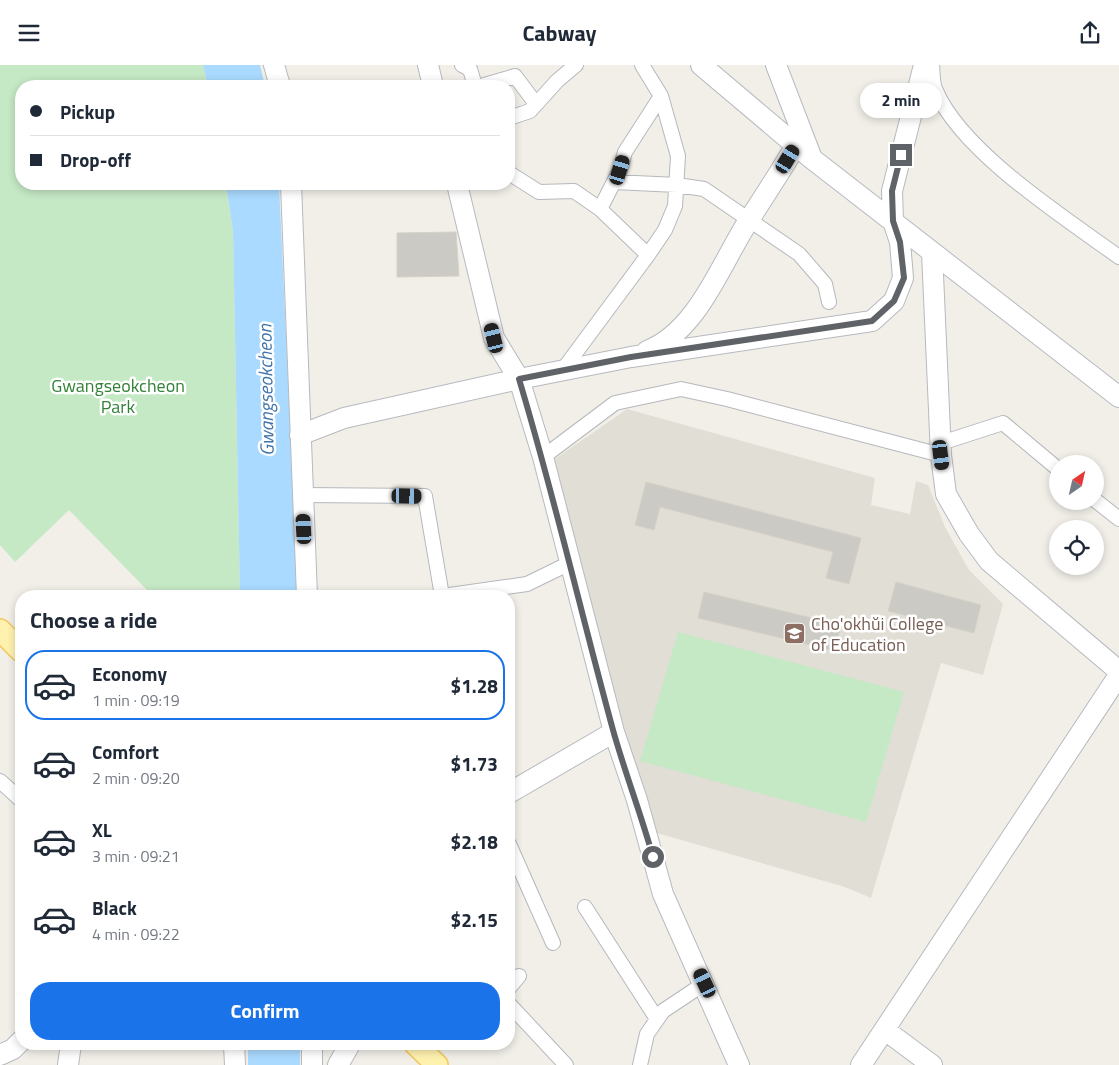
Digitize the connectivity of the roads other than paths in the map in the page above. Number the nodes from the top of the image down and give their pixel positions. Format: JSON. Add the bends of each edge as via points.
{"nodes":[{"id":1,"x":274,"y":65,"type":"edge"},
{"id":2,"x":428,"y":65,"type":"edge"},
{"id":3,"x":462,"y":65,"type":"edge"},
{"id":4,"x":576,"y":65,"type":"edge"},
{"id":5,"x":642,"y":65,"type":"edge"},
{"id":6,"x":700,"y":65,"type":"edge"},
{"id":7,"x":776,"y":65,"type":"edge"},
{"id":8,"x":924,"y":65,"type":"edge"},
{"id":9,"x":932,"y":65,"type":"edge"},
{"id":10,"x":278,"y":80,"type":"edge"},
{"id":11,"x":432,"y":80,"type":"edge"},
{"id":12,"x":473,"y":80,"type":"edge"},
{"id":13,"x":501,"y":80,"type":"edge"},
{"id":14,"x":661,"y":96,"type":"junction"},
{"id":15,"x":536,"y":104,"type":"junction"},
{"id":16,"x":515,"y":116,"type":"edge"},
{"id":17,"x":804,"y":152,"type":"junction"},
{"id":18,"x":515,"y":177,"type":"edge"},
{"id":19,"x":614,"y":182,"type":"junction"},
{"id":20,"x":676,"y":185,"type":"junction"},
{"id":21,"x":291,"y":190,"type":"edge"},
{"id":22,"x":457,"y":190,"type":"edge"},
{"id":23,"x":600,"y":209,"type":"junction"},
{"id":24,"x":749,"y":220,"type":"junction"},
{"id":25,"x":893,"y":221,"type":"junction"},
{"id":26,"x":932,"y":251,"type":"junction"},
{"id":27,"x":1118,"y":254,"type":"edge"},
{"id":28,"x":648,"y":255,"type":"junction"},
{"id":29,"x":829,"y":302,"type":"dead end"},
{"id":30,"x":631,"y":357,"type":"junction"},
{"id":31,"x":562,"y":371,"type":"junction"},
{"id":32,"x":519,"y":379,"type":"junction"},
{"id":33,"x":1119,"y":397,"type":"edge"},
{"id":34,"x":300,"y":435,"type":"junction"},
{"id":35,"x":941,"y":449,"type":"junction"},
{"id":36,"x":542,"y":457,"type":"junction"},
{"id":37,"x":1049,"y":461,"type":"edge"},
{"id":38,"x":302,"y":495,"type":"junction"},
{"id":39,"x":1104,"y":507,"type":"edge"},
{"id":40,"x":1119,"y":519,"type":"edge"},
{"id":41,"x":570,"y":563,"type":"junction"},
{"id":42,"x":307,"y":590,"type":"edge"},
{"id":43,"x":442,"y":590,"type":"edge"},
{"id":44,"x":485,"y":590,"type":"edge"},
{"id":45,"x":0,"y":630,"type":"edge"},
{"id":46,"x":15,"y":645,"type":"edge"},
{"id":47,"x":1119,"y":671,"type":"edge"},
{"id":48,"x":1119,"y":675,"type":"edge"},
{"id":49,"x":1112,"y":700,"type":"edge"},
{"id":50,"x":614,"y":732,"type":"junction"},
{"id":51,"x":0,"y":781,"type":"edge"},
{"id":52,"x":515,"y":790,"type":"edge"},
{"id":53,"x":15,"y":795,"type":"edge"},
{"id":54,"x":515,"y":858,"type":"edge"},
{"id":55,"x":585,"y":907,"type":"dead end"},
{"id":56,"x":553,"y":943,"type":"dead end"},
{"id":57,"x":519,"y":976,"type":"dead end"},
{"id":58,"x":515,"y":981,"type":"edge"},
{"id":59,"x":705,"y":983,"type":"junction"},
{"id":60,"x":515,"y":1010,"type":"edge"},
{"id":61,"x":657,"y":1019,"type":"junction"},
{"id":62,"x":884,"y":1030,"type":"junction"},
{"id":63,"x":15,"y":1048,"type":"edge"},
{"id":64,"x":70,"y":1050,"type":"edge"},
{"id":65,"x":234,"y":1050,"type":"edge"},
{"id":66,"x":312,"y":1050,"type":"edge"},
{"id":67,"x":347,"y":1050,"type":"edge"},
{"id":68,"x":421,"y":1050,"type":"edge"},
{"id":69,"x":0,"y":1055,"type":"edge"},
{"id":70,"x":68,"y":1065,"type":"edge"},
{"id":71,"x":235,"y":1065,"type":"edge"},
{"id":72,"x":312,"y":1065,"type":"edge"},
{"id":73,"x":338,"y":1065,"type":"edge"},
{"id":74,"x":437,"y":1065,"type":"edge"},
{"id":75,"x":566,"y":1065,"type":"edge"},
{"id":76,"x":640,"y":1065,"type":"edge"},
{"id":77,"x":739,"y":1065,"type":"edge"},
{"id":78,"x":862,"y":1065,"type":"edge"},
{"id":79,"x":932,"y":1065,"type":"edge"}],
"edges":[{"from":1,"to":10,"type":"street"},
{"from":2,"to":11,"type":"street"},
{"from":3,"to":12,"type":"street","via":[[470,69]]},
{"from":4,"to":15,"type":"street"},
{"from":5,"to":14,"type":"street"},
{"from":6,"to":17,"type":"street"},
{"from":7,"to":17,"type":"street"},
{"from":8,"to":25,"type":"street","via":[[892,191]]},
{"from":9,"to":27,"type":"street","via":[[935,90],[951,117],[999,167]]},
{"from":13,"to":15,"type":"street","via":[[514,76]]},
{"from":14,"to":19,"type":"street","via":[[625,152]]},
{"from":14,"to":20,"type":"street","via":[[678,156]]},
{"from":15,"to":16,"type":"street","via":[[530,111]]},
{"from":17,"to":24,"type":"street"},
{"from":17,"to":25,"type":"street"},
{"from":18,"to":23,"type":"street","via":[[539,192],[574,191]]},
{"from":19,"to":20,"type":"street"},
{"from":19,"to":23,"type":"street"},
{"from":20,"to":24,"type":"street","via":[[704,189]]},
{"from":20,"to":28,"type":"street","via":[[675,206]]},
{"from":21,"to":34,"type":"street"},
{"from":22,"to":32,"type":"street","via":[[494,338]]},
{"from":23,"to":28,"type":"street"},
{"from":24,"to":29,"type":"street","via":[[799,253],[824,284]]},
{"from":24,"to":30,"type":"street","via":[[704,298],[682,326],[658,347]]},
{"from":25,"to":26,"type":"street"},
{"from":25,"to":30,"type":"street","via":[[900,242],[904,278],[894,301],[872,321]]},
{"from":26,"to":33,"type":"street"},
{"from":26,"to":35,"type":"street"},
{"from":28,"to":31,"type":"street"},
{"from":30,"to":31,"type":"street"},
{"from":31,"to":32,"type":"street"},
{"from":32,"to":34,"type":"street","via":[[344,417]]},
{"from":32,"to":36,"type":"street"},
{"from":34,"to":38,"type":"street"},
{"from":35,"to":36,"type":"street","via":[[681,389],[615,403]]},
{"from":35,"to":37,"type":"street","via":[[1003,423]]},
{"from":35,"to":47,"type":"street","via":[[946,494],[989,561]]},
{"from":36,"to":41,"type":"street"},
{"from":38,"to":42,"type":"street"},
{"from":38,"to":43,"type":"street","via":[[424,496]]},
{"from":39,"to":40,"type":"street"},
{"from":41,"to":44,"type":"street","via":[[527,584]]},
{"from":41,"to":50,"type":"street"},
{"from":45,"to":46,"type":"main road"},
{"from":48,"to":49,"type":"street"},
{"from":49,"to":62,"type":"street"},
{"from":50,"to":52,"type":"street"},
{"from":50,"to":59,"type":"street","via":[[663,894]]},
{"from":51,"to":53,"type":"street"},
{"from":54,"to":56,"type":"street"},
{"from":55,"to":61,"type":"street"},
{"from":57,"to":58,"type":"street"},
{"from":59,"to":61,"type":"street","via":[[663,1011]]},
{"from":59,"to":77,"type":"street"},
{"from":60,"to":75,"type":"street"},
{"from":61,"to":76,"type":"street","via":[[647,1034]]},
{"from":62,"to":78,"type":"street"},
{"from":62,"to":79,"type":"street"},
{"from":63,"to":69,"type":"street"},
{"from":64,"to":70,"type":"street"},
{"from":65,"to":71,"type":"street"},
{"from":66,"to":72,"type":"street"},
{"from":67,"to":73,"type":"street"},
{"from":68,"to":74,"type":"main road"}]}
